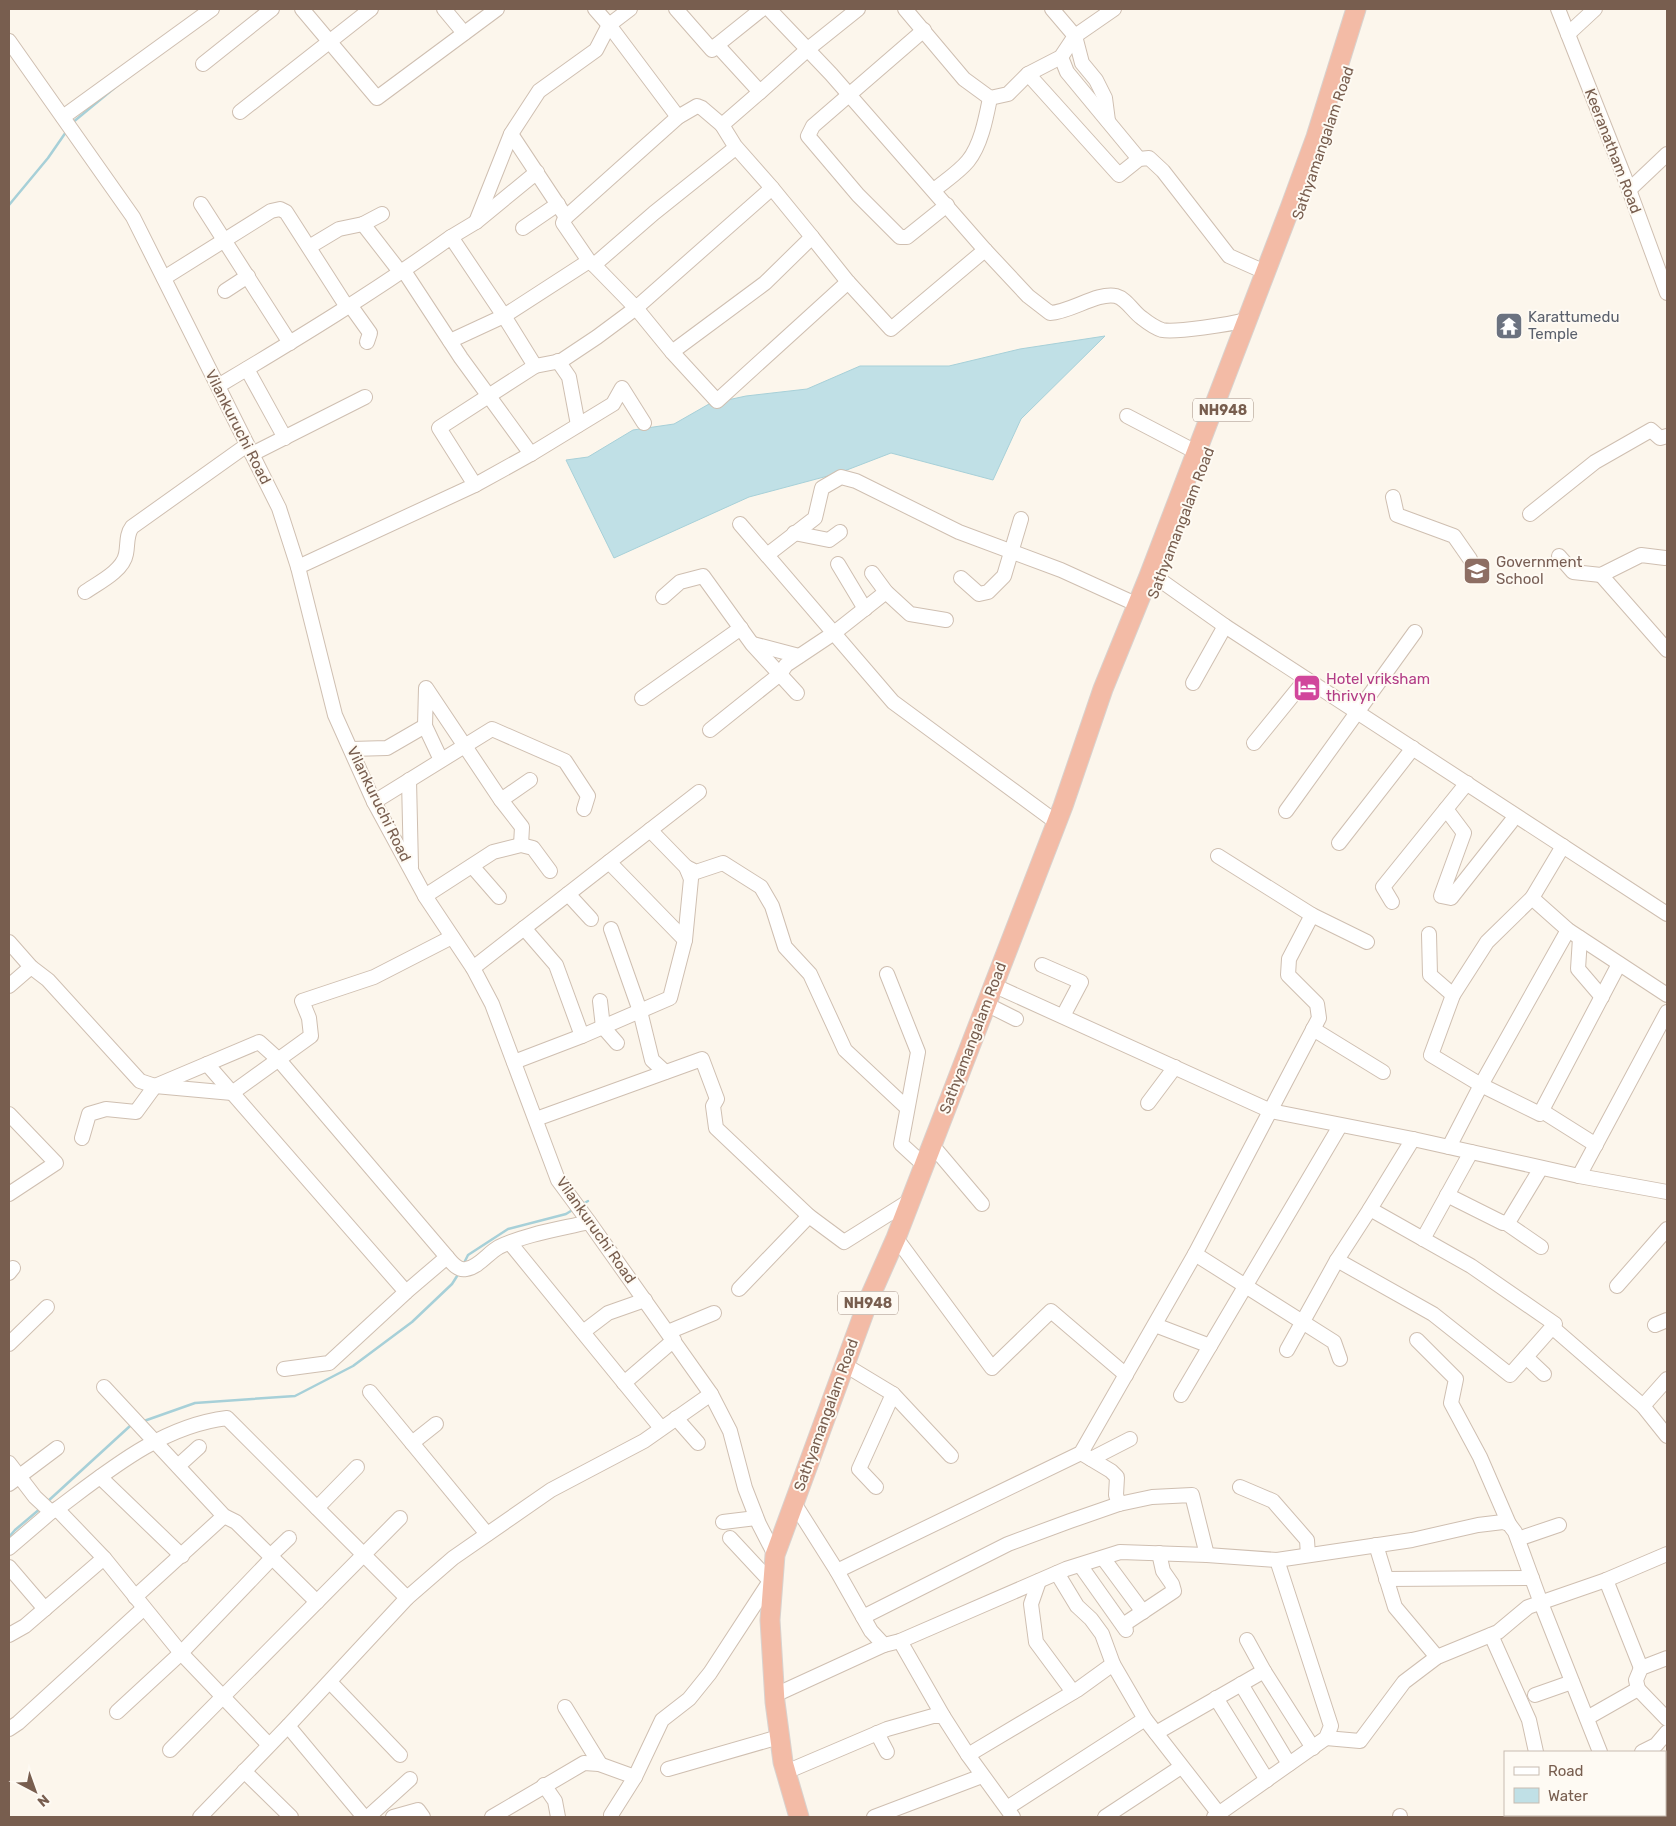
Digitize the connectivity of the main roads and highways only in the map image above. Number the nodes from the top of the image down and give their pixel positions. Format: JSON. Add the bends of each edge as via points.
{"nodes":[{"id":1,"x":1356,"y":9,"type":"edge"},
{"id":2,"x":1367,"y":9,"type":"edge"},
{"id":3,"x":1219,"y":406,"type":"junction"},
{"id":4,"x":1060,"y":814,"type":"junction"},
{"id":5,"x":799,"y":1817,"type":"edge"}],
"edges":[{"from":1,"to":3,"type":"highway","name":"Sathyamangalam Road","number":"NH948","via":[[1316,137],[1246,320]]},
{"from":2,"to":3,"type":"highway","name":"Sathyamangalam Road","number":"NH948","via":[[1326,140]]},
{"from":3,"to":4,"type":"highway","name":"Sathyamangalam Road","number":"NH948","via":[[1196,452],[1103,689]]},
{"from":3,"to":4,"type":"highway","name":"Sathyamangalam Road","number":"NH948","via":[[1160,580],[1095,745]]},
{"from":4,"to":5,"type":"highway","name":"Sathyamangalam Road","number":"NH948","via":[[896,1238],[869,1298],[775,1555],[770,1620],[775,1695],[779,1737]]}]}
